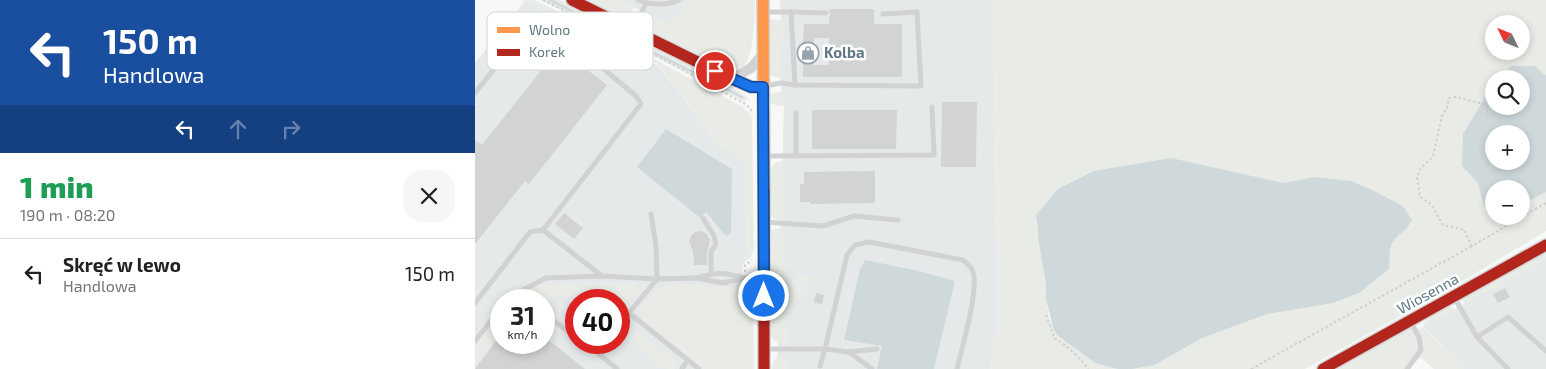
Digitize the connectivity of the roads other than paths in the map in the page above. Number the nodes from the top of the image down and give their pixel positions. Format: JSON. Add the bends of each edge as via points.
{"nodes":[{"id":1,"x":572,"y":0,"type":"edge"},
{"id":2,"x":638,"y":0,"type":"edge"},
{"id":3,"x":679,"y":0,"type":"edge"},
{"id":4,"x":646,"y":3,"type":"junction"},
{"id":5,"x":763,"y":6,"type":"edge"},
{"id":6,"x":596,"y":12,"type":"edge"},
{"id":7,"x":642,"y":12,"type":"edge"},
{"id":8,"x":791,"y":12,"type":"junction"},
{"id":9,"x":826,"y":13,"type":"dead end"},
{"id":10,"x":883,"y":14,"type":"dead end"},
{"id":11,"x":653,"y":40,"type":"edge"},
{"id":12,"x":762,"y":55,"type":"junction"},
{"id":13,"x":493,"y":70,"type":"edge"},
{"id":14,"x":605,"y":70,"type":"edge"},
{"id":15,"x":731,"y":79,"type":"junction"},
{"id":16,"x":795,"y":85,"type":"junction"},
{"id":17,"x":763,"y":87,"type":"junction"},
{"id":18,"x":475,"y":93,"type":"edge"},
{"id":19,"x":932,"y":107,"type":"dead end"},
{"id":20,"x":796,"y":113,"type":"dead end"},
{"id":21,"x":763,"y":156,"type":"junction"},
{"id":22,"x":795,"y":156,"type":"junction"},
{"id":23,"x":651,"y":214,"type":"dead end"},
{"id":24,"x":703,"y":218,"type":"dead end"},
{"id":25,"x":898,"y":220,"type":"dead end"},
{"id":26,"x":764,"y":222,"type":"junction"},
{"id":27,"x":543,"y":230,"type":"junction"},
{"id":28,"x":1546,"y":245,"type":"edge"},
{"id":29,"x":711,"y":273,"type":"junction"},
{"id":30,"x":602,"y":276,"type":"junction"},
{"id":31,"x":695,"y":278,"type":"junction"},
{"id":32,"x":745,"y":278,"type":"junction"},
{"id":33,"x":764,"y":278,"type":"junction"},
{"id":34,"x":657,"y":279,"type":"junction"},
{"id":35,"x":525,"y":289,"type":"edge"},
{"id":36,"x":1453,"y":297,"type":"junction"},
{"id":37,"x":475,"y":303,"type":"edge"},
{"id":38,"x":630,"y":312,"type":"edge"},
{"id":39,"x":630,"y":314,"type":"edge"},
{"id":40,"x":1410,"y":321,"type":"junction"},
{"id":41,"x":490,"y":322,"type":"edge"},
{"id":42,"x":1477,"y":338,"type":"junction"},
{"id":43,"x":475,"y":340,"type":"edge"},
{"id":44,"x":764,"y":349,"type":"junction"},
{"id":45,"x":877,"y":349,"type":"dead end"},
{"id":46,"x":825,"y":350,"type":"junction"},
{"id":47,"x":1546,"y":351,"type":"edge"},
{"id":48,"x":848,"y":352,"type":"junction"},
{"id":49,"x":599,"y":354,"type":"edge"},
{"id":50,"x":688,"y":360,"type":"junction"},
{"id":51,"x":820,"y":366,"type":"dead end"},
{"id":52,"x":617,"y":369,"type":"edge"},
{"id":53,"x":682,"y":369,"type":"edge"},
{"id":54,"x":699,"y":369,"type":"edge"},
{"id":55,"x":764,"y":369,"type":"edge"},
{"id":56,"x":872,"y":369,"type":"edge"},
{"id":57,"x":957,"y":369,"type":"edge"},
{"id":58,"x":1323,"y":369,"type":"edge"},
{"id":59,"x":1407,"y":369,"type":"edge"},
{"id":60,"x":1509,"y":369,"type":"edge"}],
"edges":[{"from":1,"to":6,"type":"street"},
{"from":2,"to":4,"type":"lane"},
{"from":3,"to":4,"type":"lane"},
{"from":4,"to":7,"type":"lane"},
{"from":5,"to":8,"type":"lane"},
{"from":5,"to":12,"type":"street"},
{"from":8,"to":9,"type":"lane"},
{"from":8,"to":16,"type":"lane"},
{"from":10,"to":16,"type":"lane","via":[[917,12],[921,86]]},
{"from":11,"to":15,"type":"street"},
{"from":12,"to":15,"type":"street","via":[[742,75]]},
{"from":12,"to":17,"type":"street"},
{"from":13,"to":18,"type":"lane"},
{"from":14,"to":27,"type":"lane","via":[[641,104]]},
{"from":15,"to":17,"type":"street","via":[[751,87]]},
{"from":16,"to":17,"type":"lane","via":[[781,83]]},
{"from":17,"to":21,"type":"street"},
{"from":19,"to":22,"type":"lane","via":[[933,155]]},
{"from":20,"to":22,"type":"lane"},
{"from":21,"to":22,"type":"lane"},
{"from":21,"to":26,"type":"street"},
{"from":23,"to":34,"type":"lane"},
{"from":24,"to":29,"type":"lane","via":[[716,244],[711,252]]},
{"from":25,"to":26,"type":"lane","via":[[854,216],[823,226]]},
{"from":26,"to":33,"type":"street"},
{"from":27,"to":30,"type":"lane"},
{"from":27,"to":37,"type":"lane","via":[[530,232]]},
{"from":28,"to":36,"type":"street","name":"Wiosenna"},
{"from":29,"to":31,"type":"lane"},
{"from":29,"to":32,"type":"lane"},
{"from":30,"to":34,"type":"lane"},
{"from":30,"to":35,"type":"lane","via":[[546,278]]},
{"from":31,"to":32,"type":"lane","via":[[723,283]]},
{"from":31,"to":34,"type":"lane"},
{"from":32,"to":33,"type":"lane"},
{"from":33,"to":44,"type":"street"},
{"from":34,"to":38,"type":"lane"},
{"from":36,"to":40,"type":"street","name":"Wiosenna"},
{"from":36,"to":42,"type":"lane"},
{"from":39,"to":50,"type":"lane"},
{"from":40,"to":58,"type":"street","name":"Wiosenna"},
{"from":40,"to":59,"type":"lane","via":[[1419,337],[1421,350]]},
{"from":41,"to":43,"type":"lane"},
{"from":42,"to":47,"type":"lane","via":[[1508,317]]},
{"from":42,"to":60,"type":"lane"},
{"from":44,"to":46,"type":"lane"},
{"from":44,"to":55,"type":"street"},
{"from":45,"to":48,"type":"lane"},
{"from":46,"to":48,"type":"lane"},
{"from":46,"to":51,"type":"lane"},
{"from":46,"to":57,"type":"lane","via":[[847,255],[855,245],[869,242],[963,260],[973,269],[973,295]]},
{"from":48,"to":56,"type":"lane"},
{"from":49,"to":52,"type":"lane"},
{"from":50,"to":53,"type":"lane"},
{"from":50,"to":54,"type":"lane"}]}
